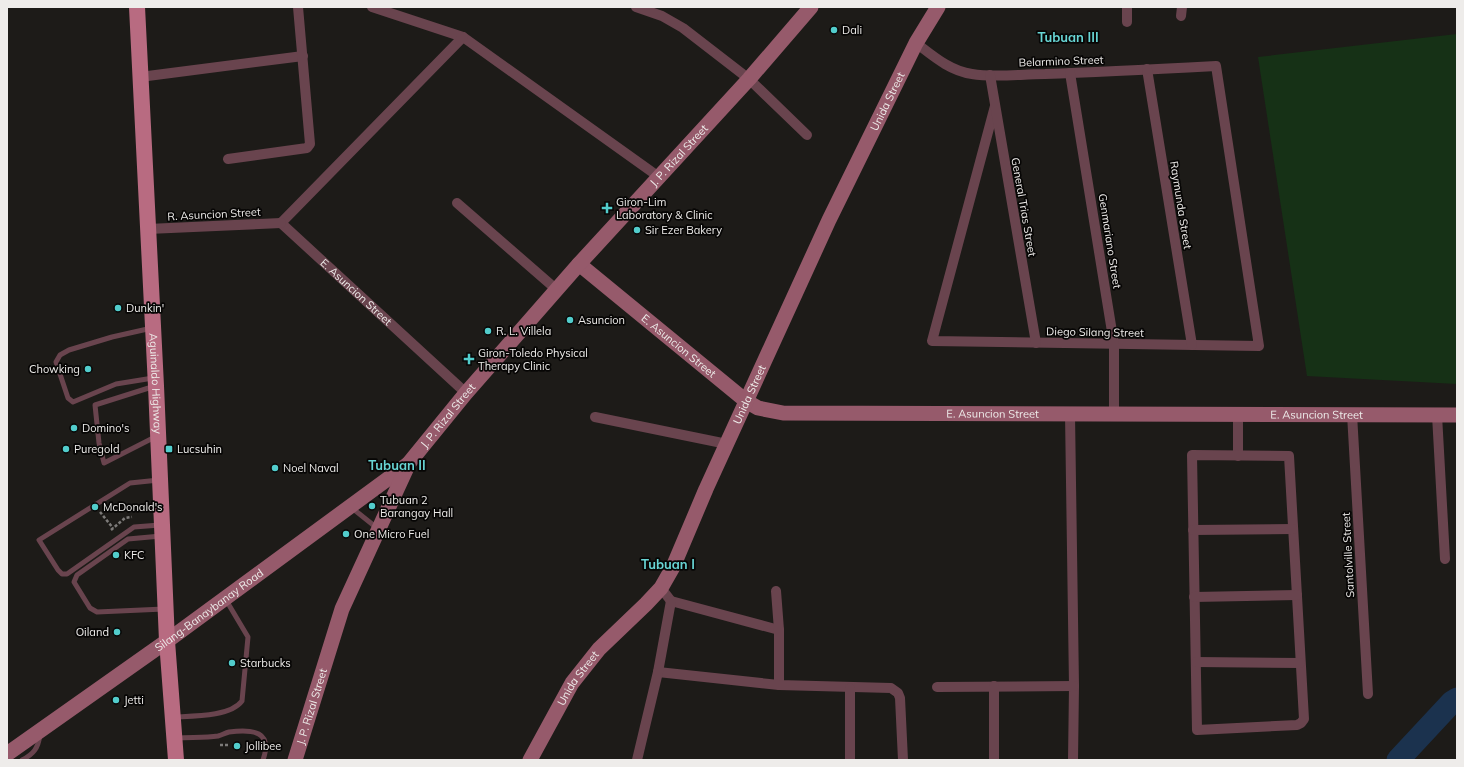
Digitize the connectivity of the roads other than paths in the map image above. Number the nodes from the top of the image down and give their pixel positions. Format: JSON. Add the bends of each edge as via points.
{"nodes":[{"id":1,"x":136,"y":7,"type":"edge"},
{"id":2,"x":298,"y":7,"type":"edge"},
{"id":3,"x":372,"y":7,"type":"edge"},
{"id":4,"x":636,"y":7,"type":"edge"},
{"id":5,"x":795,"y":7,"type":"edge"},
{"id":6,"x":811,"y":7,"type":"edge"},
{"id":7,"x":938,"y":7,"type":"edge"},
{"id":8,"x":1127,"y":7,"type":"edge"},
{"id":9,"x":1127,"y":22,"type":"dead end"},
{"id":10,"x":794,"y":27,"type":"junction"},
{"id":11,"x":463,"y":37,"type":"junction"},
{"id":12,"x":916,"y":43,"type":"junction"},
{"id":13,"x":303,"y":56,"type":"junction"},
{"id":14,"x":1147,"y":69,"type":"junction"},
{"id":15,"x":1070,"y":73,"type":"junction"},
{"id":16,"x":990,"y":75,"type":"junction"},
{"id":17,"x":140,"y":77,"type":"junction"},
{"id":18,"x":749,"y":78,"type":"junction"},
{"id":19,"x":995,"y":106,"type":"junction"},
{"id":20,"x":807,"y":135,"type":"dead end"},
{"id":21,"x":228,"y":159,"type":"dead end"},
{"id":22,"x":659,"y":177,"type":"junction"},
{"id":23,"x":457,"y":203,"type":"dead end"},
{"id":24,"x":281,"y":223,"type":"junction"},
{"id":25,"x":148,"y":229,"type":"junction"},
{"id":26,"x":580,"y":264,"type":"junction"},
{"id":27,"x":557,"y":290,"type":"junction"},
{"id":28,"x":153,"y":328,"type":"junction"},
{"id":29,"x":1036,"y":343,"type":"junction"},
{"id":30,"x":1114,"y":344,"type":"junction"},
{"id":31,"x":1192,"y":345,"type":"junction"},
{"id":32,"x":1259,"y":346,"type":"joint"},
{"id":33,"x":156,"y":382,"type":"junction"},
{"id":34,"x":466,"y":393,"type":"junction"},
{"id":35,"x":746,"y":402,"type":"junction"},
{"id":36,"x":1070,"y":414,"type":"junction"},
{"id":37,"x":1114,"y":414,"type":"junction"},
{"id":38,"x":1238,"y":414,"type":"junction"},
{"id":39,"x":1352,"y":414,"type":"junction"},
{"id":40,"x":1437,"y":414,"type":"junction"},
{"id":41,"x":1457,"y":414,"type":"edge"},
{"id":42,"x":595,"y":417,"type":"dead end"},
{"id":43,"x":158,"y":436,"type":"junction"},
{"id":44,"x":726,"y":444,"type":"junction"},
{"id":45,"x":1238,"y":456,"type":"junction"},
{"id":46,"x":409,"y":463,"type":"junction"},
{"id":47,"x":160,"y":480,"type":"junction"},
{"id":48,"x":350,"y":506,"type":"junction"},
{"id":49,"x":1293,"y":529,"type":"junction"},
{"id":50,"x":162,"y":530,"type":"junction"},
{"id":51,"x":379,"y":530,"type":"junction"},
{"id":52,"x":1193,"y":530,"type":"junction"},
{"id":53,"x":1445,"y":559,"type":"dead end"},
{"id":54,"x":661,"y":588,"type":"junction"},
{"id":55,"x":776,"y":591,"type":"dead end"},
{"id":56,"x":1298,"y":596,"type":"junction"},
{"id":57,"x":1194,"y":597,"type":"junction"},
{"id":58,"x":225,"y":598,"type":"junction"},
{"id":59,"x":671,"y":601,"type":"junction"},
{"id":60,"x":166,"y":609,"type":"junction"},
{"id":61,"x":779,"y":630,"type":"junction"},
{"id":62,"x":167,"y":641,"type":"junction"},
{"id":63,"x":1196,"y":662,"type":"junction"},
{"id":64,"x":1300,"y":663,"type":"junction"},
{"id":65,"x":658,"y":672,"type":"junction"},
{"id":66,"x":779,"y":685,"type":"junction"},
{"id":67,"x":994,"y":686,"type":"junction"},
{"id":68,"x":1074,"y":686,"type":"junction"},
{"id":69,"x":937,"y":687,"type":"dead end"},
{"id":70,"x":850,"y":688,"type":"junction"},
{"id":71,"x":1368,"y":694,"type":"dead end"},
{"id":72,"x":173,"y":717,"type":"junction"},
{"id":73,"x":41,"y":730,"type":"junction"},
{"id":74,"x":174,"y":738,"type":"junction"},
{"id":75,"x":7,"y":754,"type":"edge"},
{"id":76,"x":22,"y":760,"type":"edge"},
{"id":77,"x":176,"y":760,"type":"edge"},
{"id":78,"x":263,"y":760,"type":"edge"},
{"id":79,"x":295,"y":760,"type":"edge"},
{"id":80,"x":530,"y":760,"type":"edge"},
{"id":81,"x":637,"y":760,"type":"edge"},
{"id":82,"x":850,"y":760,"type":"edge"},
{"id":83,"x":903,"y":760,"type":"edge"},
{"id":84,"x":994,"y":760,"type":"edge"},
{"id":85,"x":1073,"y":760,"type":"edge"}],
"edges":[{"from":1,"to":17,"type":"main road","name":"Aguinaldo Highway"},
{"from":2,"to":13,"type":"street"},
{"from":3,"to":11,"type":"street"},
{"from":4,"to":18,"type":"street","via":[[662,16],[683,28]]},
{"from":5,"to":10,"type":"main road"},
{"from":6,"to":10,"type":"main road","name":"J. P. Rizal Street"},
{"from":7,"to":12,"type":"main road","name":"Unida Street"},
{"from":8,"to":9,"type":"street"},
{"from":10,"to":18,"type":"main road","name":"J. P. Rizal Street"},
{"from":11,"to":22,"type":"street"},
{"from":11,"to":24,"type":"street"},
{"from":12,"to":16,"type":"street","name":"Belarmino Street","via":[[955,69],[971,74]]},
{"from":12,"to":35,"type":"main road","name":"Unida Street","via":[[829,220]]},
{"from":13,"to":17,"type":"street"},
{"from":13,"to":21,"type":"street","via":[[310,144],[307,148]]},
{"from":14,"to":15,"type":"street","name":"Belarmino Street"},
{"from":14,"to":31,"type":"street","name":"Raymunda Street"},
{"from":14,"to":32,"type":"street","name":"Belarmino Street","via":[[1216,66]]},
{"from":15,"to":16,"type":"street","name":"Belarmino Street"},
{"from":15,"to":30,"type":"street","name":"Genmariano Street"},
{"from":16,"to":19,"type":"street","name":"General Trias Street"},
{"from":17,"to":25,"type":"main road","name":"Aguinaldo Highway"},
{"from":18,"to":20,"type":"street"},
{"from":18,"to":22,"type":"main road","name":"J. P. Rizal Street"},
{"from":19,"to":29,"type":"street","name":"General Trias Street"},
{"from":19,"to":29,"type":"street","name":"Diego Silang Street","via":[[932,342]]},
{"from":22,"to":26,"type":"main road","name":"J. P. Rizal Street"},
{"from":23,"to":27,"type":"street"},
{"from":24,"to":25,"type":"street","name":"R. Asuncion Street"},
{"from":24,"to":34,"type":"street","name":"E. Asuncion Street"},
{"from":25,"to":28,"type":"main road","name":"Aguinaldo Highway"},
{"from":26,"to":27,"type":"main road","name":"J. P. Rizal Street"},
{"from":26,"to":35,"type":"main road","name":"E. Asuncion Street"},
{"from":27,"to":34,"type":"main road","name":"J. P. Rizal Street"},
{"from":28,"to":33,"type":"main road","name":"Aguinaldo Highway"},
{"from":28,"to":33,"type":"lane","via":[[68,350],[60,355],[56,362],[68,398],[73,402],[116,384]]},
{"from":29,"to":30,"type":"street","name":"Diego Silang Street"},
{"from":30,"to":31,"type":"street","name":"Diego Silang Street"},
{"from":30,"to":37,"type":"street","name":"Genmariano Street"},
{"from":31,"to":32,"type":"street","name":"Diego Silang Street"},
{"from":33,"to":43,"type":"main road","name":"Aguinaldo Highway"},
{"from":33,"to":43,"type":"lane","via":[[96,405],[99,443],[104,463]]},
{"from":34,"to":46,"type":"main road","name":"J. P. Rizal Street"},
{"from":35,"to":36,"type":"main road","name":"E. Asuncion Street","via":[[758,408],[783,413]]},
{"from":35,"to":44,"type":"main road","name":"Unida Street"},
{"from":36,"to":37,"type":"main road","name":"E. Asuncion Street"},
{"from":36,"to":68,"type":"street"},
{"from":37,"to":38,"type":"main road","name":"E. Asuncion Street"},
{"from":38,"to":39,"type":"main road","name":"E. Asuncion Street"},
{"from":38,"to":45,"type":"street"},
{"from":39,"to":40,"type":"main road","name":"E. Asuncion Street"},
{"from":39,"to":71,"type":"street","name":"Santolville Street"},
{"from":40,"to":41,"type":"main road","name":"E. Asuncion Street"},
{"from":40,"to":53,"type":"street"},
{"from":42,"to":44,"type":"street"},
{"from":43,"to":47,"type":"main road","name":"Aguinaldo Highway"},
{"from":44,"to":54,"type":"main road","name":"Unida Street","via":[[673,567]]},
{"from":45,"to":49,"type":"street","via":[[1289,456]]},
{"from":45,"to":52,"type":"street","via":[[1192,455]]},
{"from":46,"to":48,"type":"main road","name":"Silang-Banaybanay Road"},
{"from":46,"to":51,"type":"main road","name":"J. P. Rizal Street"},
{"from":47,"to":50,"type":"main road","name":"Aguinaldo Highway"},
{"from":47,"to":50,"type":"lane","via":[[130,483],[39,540],[58,570],[62,574],[67,574],[134,527]]},
{"from":48,"to":51,"type":"lane"},
{"from":48,"to":58,"type":"main road","name":"Silang-Banaybanay Road"},
{"from":49,"to":52,"type":"street"},
{"from":49,"to":56,"type":"street"},
{"from":50,"to":60,"type":"main road","name":"Aguinaldo Highway"},
{"from":50,"to":60,"type":"lane","via":[[128,539],[77,575],[74,582],[90,608],[96,612]]},
{"from":51,"to":79,"type":"main road","name":"J. P. Rizal Street","via":[[342,609]]},
{"from":52,"to":57,"type":"street"},
{"from":54,"to":59,"type":"street"},
{"from":54,"to":80,"type":"main road","name":"Unida Street","via":[[599,649],[572,683]]},
{"from":55,"to":61,"type":"street"},
{"from":56,"to":57,"type":"street"},
{"from":56,"to":64,"type":"street"},
{"from":57,"to":63,"type":"street"},
{"from":58,"to":62,"type":"main road","name":"Silang-Banaybanay Road"},
{"from":58,"to":72,"type":"lane","via":[[248,637],[242,702],[231,710],[216,714]]},
{"from":59,"to":61,"type":"street"},
{"from":59,"to":65,"type":"street"},
{"from":60,"to":62,"type":"main road","name":"Aguinaldo Highway"},
{"from":61,"to":66,"type":"street"},
{"from":62,"to":72,"type":"main road","name":"Aguinaldo Highway"},
{"from":62,"to":73,"type":"main road","name":"Silang-Banaybanay Road"},
{"from":63,"to":64,"type":"street"},
{"from":63,"to":64,"type":"street","via":[[1197,730],[1297,726],[1304,719]]},
{"from":65,"to":66,"type":"street"},
{"from":65,"to":81,"type":"street"},
{"from":66,"to":70,"type":"street"},
{"from":67,"to":68,"type":"street"},
{"from":67,"to":69,"type":"street"},
{"from":67,"to":84,"type":"street"},
{"from":68,"to":85,"type":"street"},
{"from":70,"to":82,"type":"street"},
{"from":70,"to":83,"type":"street","via":[[891,688],[898,693]]},
{"from":72,"to":74,"type":"main road","name":"Aguinaldo Highway"},
{"from":73,"to":75,"type":"main road","name":"Silang-Banaybanay Road"},
{"from":73,"to":76,"type":"lane","via":[[39,745],[35,752]]},
{"from":74,"to":77,"type":"main road","name":"Aguinaldo Highway"},
{"from":74,"to":78,"type":"lane","via":[[253,732],[259,734],[266,742],[267,749]]}]}
